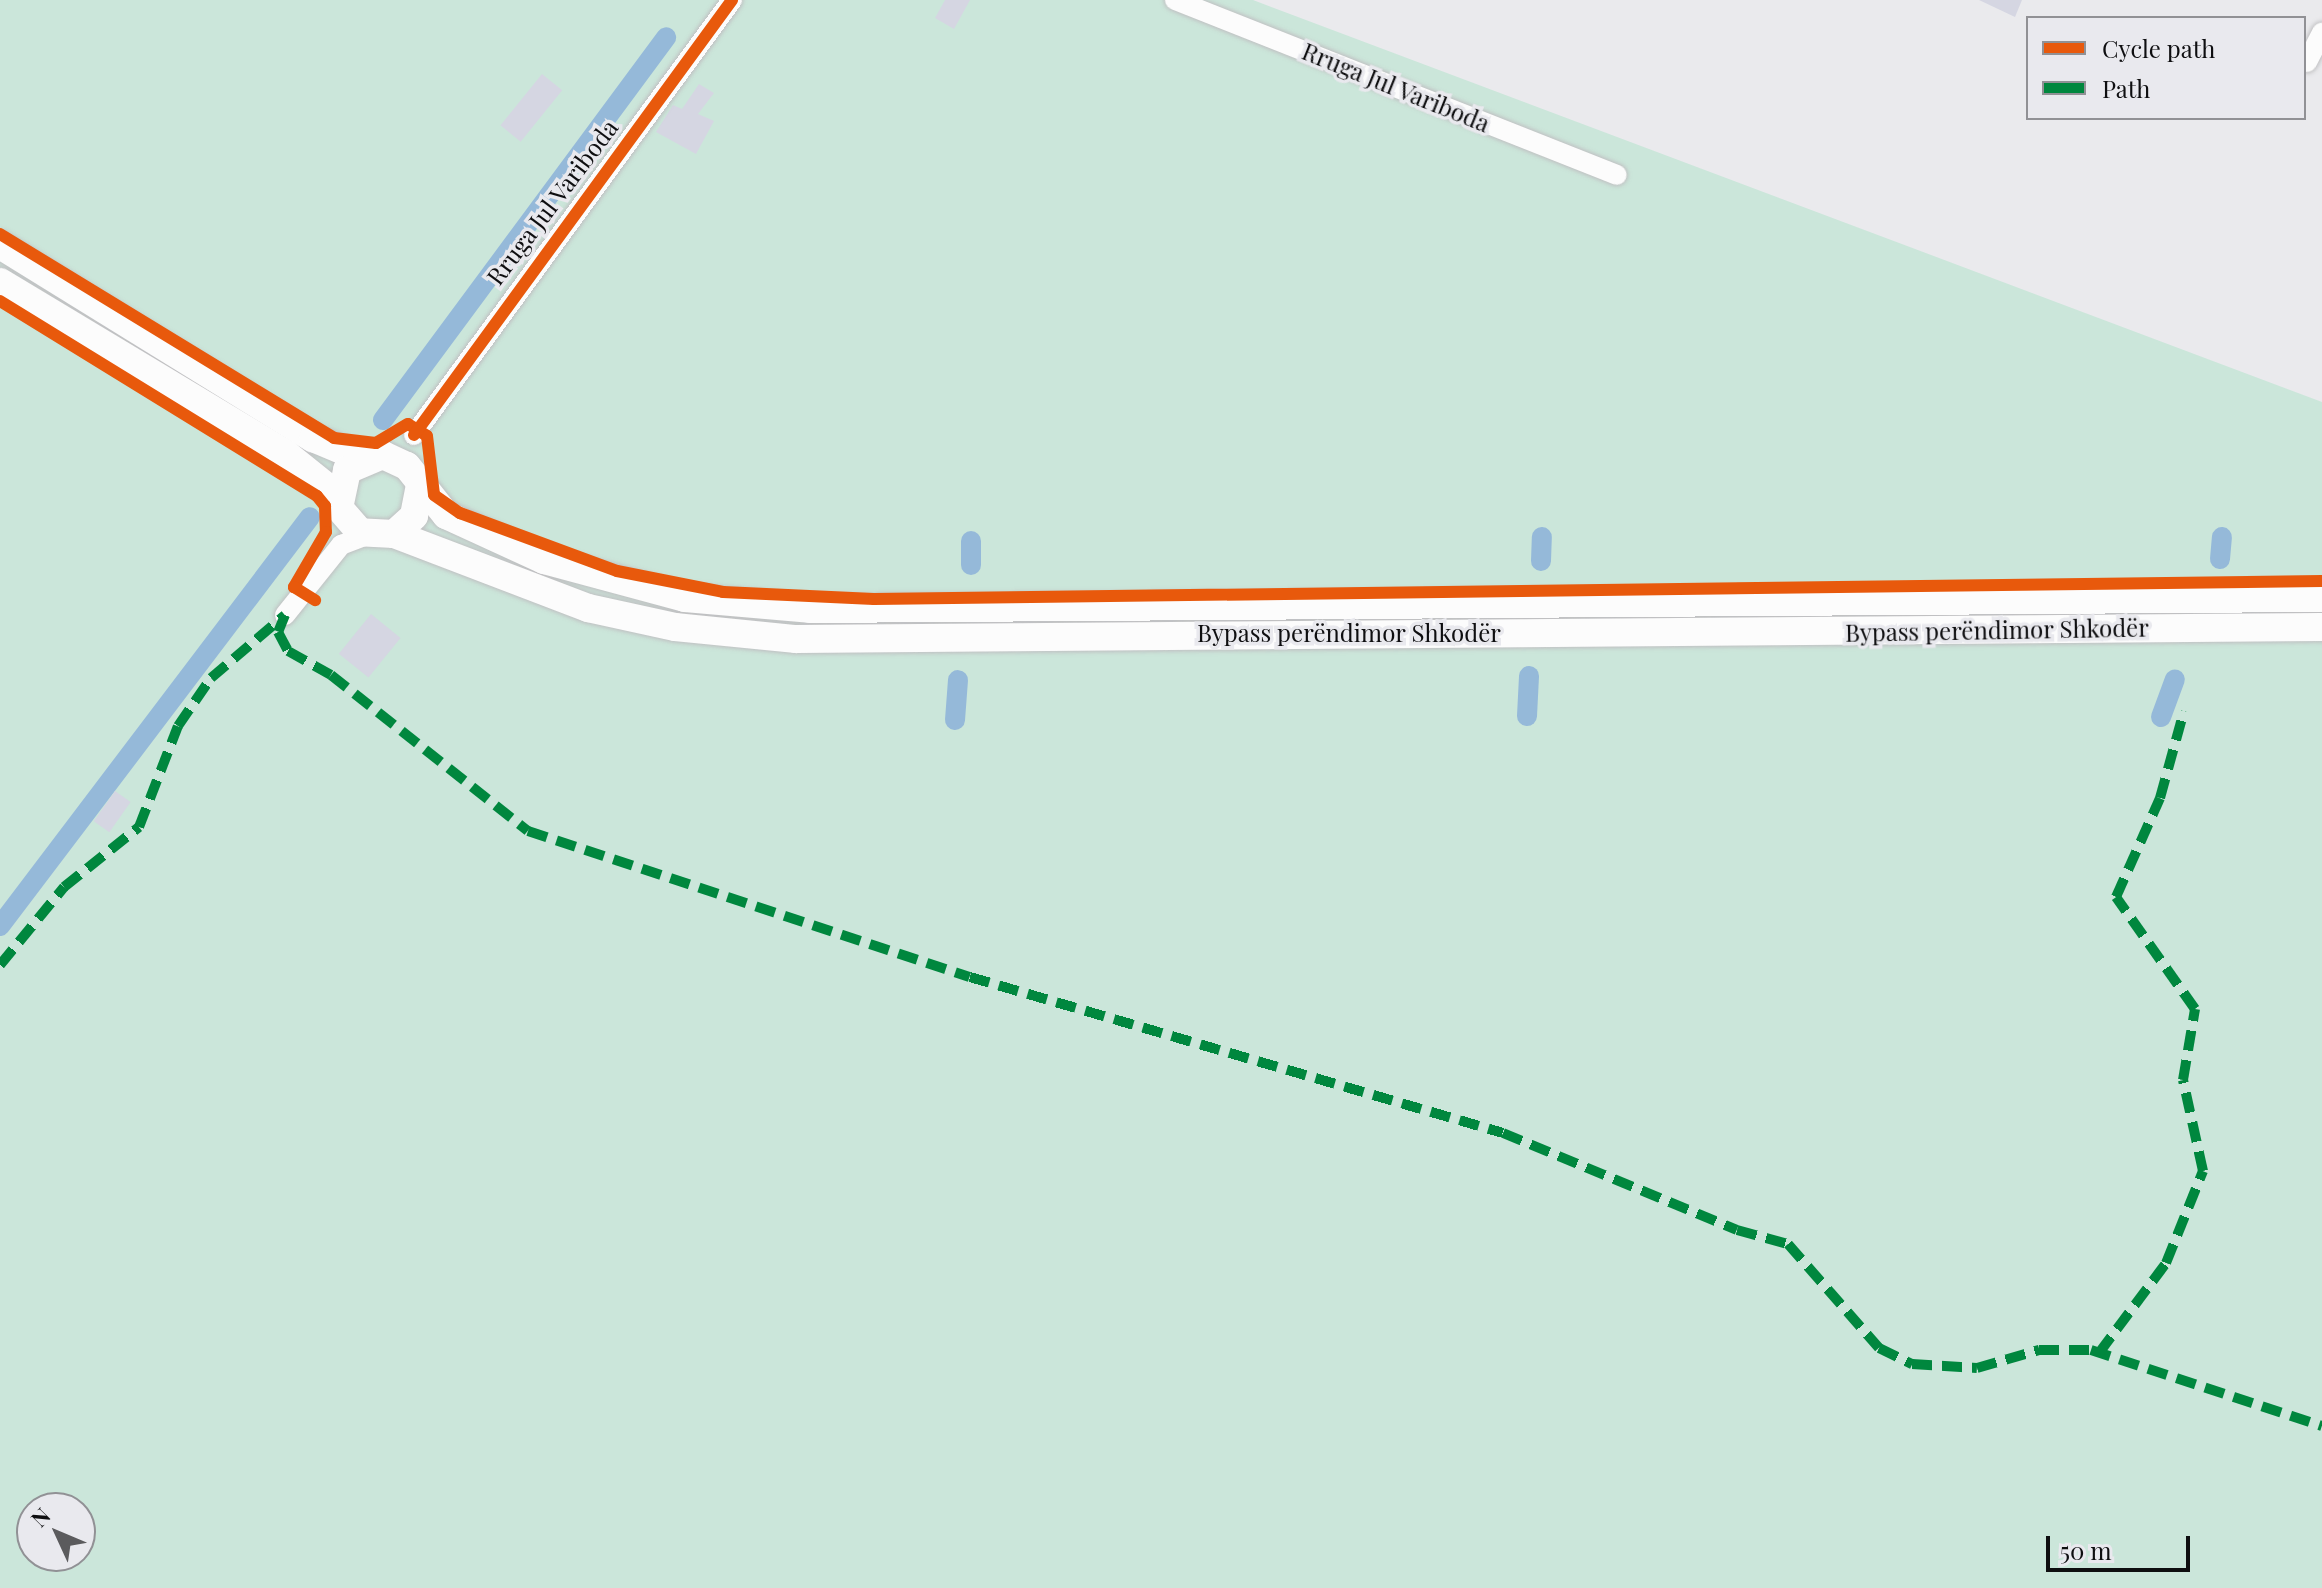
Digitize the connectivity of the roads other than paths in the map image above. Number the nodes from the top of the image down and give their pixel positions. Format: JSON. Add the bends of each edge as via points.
{"nodes":[{"id":1,"x":732,"y":0,"type":"edge"},
{"id":2,"x":1175,"y":0,"type":"edge"},
{"id":3,"x":2322,"y":33,"type":"edge"},
{"id":4,"x":2307,"y":62,"type":"dead end"},
{"id":5,"x":1617,"y":175,"type":"dead end"},
{"id":6,"x":0,"y":245,"type":"edge"},
{"id":7,"x":0,"y":282,"type":"edge"},
{"id":8,"x":414,"y":435,"type":"junction"},
{"id":9,"x":373,"y":457,"type":"junction"},
{"id":10,"x":417,"y":483,"type":"junction"},
{"id":11,"x":338,"y":501,"type":"junction"},
{"id":12,"x":381,"y":535,"type":"junction"},
{"id":13,"x":333,"y":552,"type":"junction"},
{"id":14,"x":2322,"y":598,"type":"edge"},
{"id":15,"x":285,"y":615,"type":"dead end"},
{"id":16,"x":2322,"y":630,"type":"edge"}],
"edges":[{"from":1,"to":8,"type":"street","name":"Rruga Jul Variboda"},
{"from":2,"to":5,"type":"street","name":"Rruga Jul Variboda"},
{"from":3,"to":4,"type":"street"},
{"from":6,"to":9,"type":"highway","name":"Bypass perëndimor Shkodër","via":[[313,438]]},
{"from":7,"to":11,"type":"highway","name":"Bypass perëndimor Shkodër","via":[[286,454]]},
{"from":8,"to":9,"type":"street","name":"Rruga Jul Variboda"},
{"from":8,"to":10,"type":"street"},
{"from":9,"to":10,"type":"highway","name":"Bypass perëndimor Shkodër"},
{"from":9,"to":11,"type":"highway","via":[[347,470]]},
{"from":10,"to":12,"type":"highway","via":[[414,516]]},
{"from":10,"to":14,"type":"highway","name":"Bypass perëndimor Shkodër","via":[[479,533],[589,576],[685,598],[810,609]]},
{"from":11,"to":12,"type":"highway","name":"Bypass perëndimor Shkodër"},
{"from":11,"to":13,"type":"street"},
{"from":12,"to":13,"type":"street"},
{"from":12,"to":16,"type":"highway","name":"Bypass perëndimor Shkodër","via":[[588,608],[675,627],[796,639]]},
{"from":13,"to":15,"type":"street"}]}
